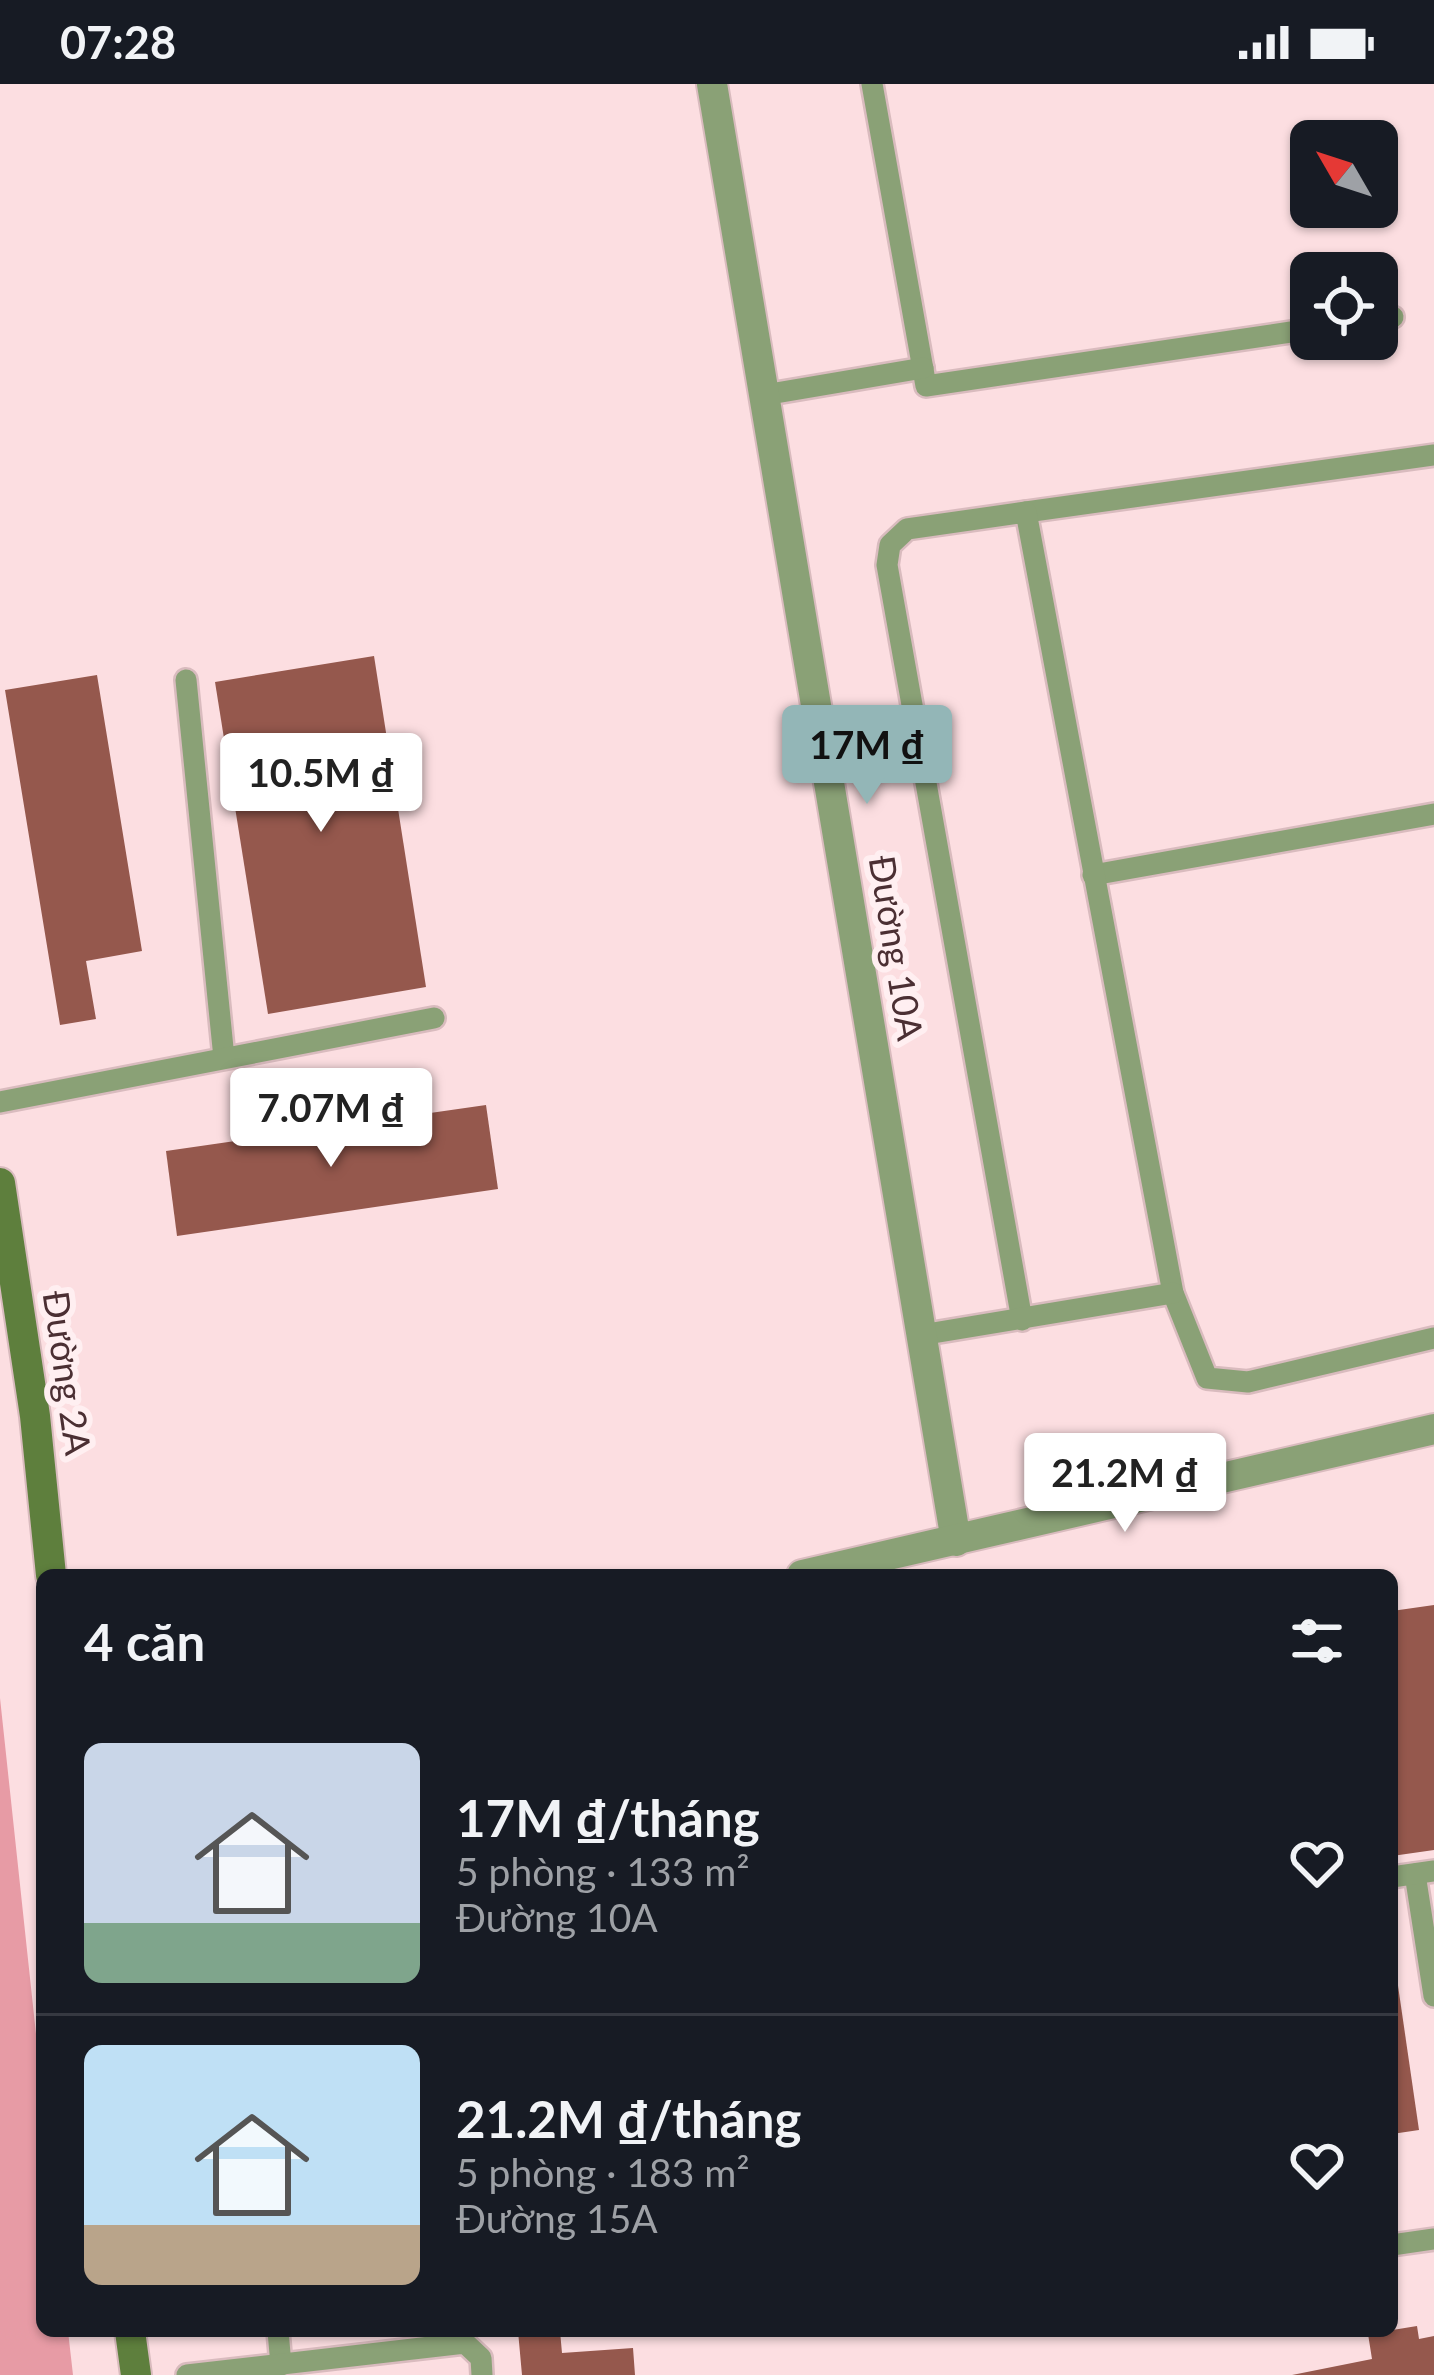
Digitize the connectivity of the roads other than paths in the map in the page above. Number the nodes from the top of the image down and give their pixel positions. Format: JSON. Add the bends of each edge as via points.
{"nodes":[{"id":1,"x":712,"y":84,"type":"edge"},
{"id":2,"x":872,"y":84,"type":"edge"},
{"id":3,"x":1290,"y":332,"type":"edge"},
{"id":4,"x":923,"y":368,"type":"junction"},
{"id":5,"x":764,"y":395,"type":"junction"},
{"id":6,"x":1434,"y":455,"type":"edge"},
{"id":7,"x":1026,"y":512,"type":"junction"},
{"id":8,"x":186,"y":680,"type":"dead end"},
{"id":9,"x":1434,"y":814,"type":"edge"},
{"id":10,"x":1093,"y":874,"type":"junction"},
{"id":11,"x":434,"y":1018,"type":"dead end"},
{"id":12,"x":224,"y":1058,"type":"junction"},
{"id":13,"x":0,"y":1102,"type":"edge"},
{"id":14,"x":0,"y":1183,"type":"edge"},
{"id":15,"x":1173,"y":1293,"type":"junction"},
{"id":16,"x":1022,"y":1320,"type":"junction"},
{"id":17,"x":921,"y":1335,"type":"junction"},
{"id":18,"x":1434,"y":1338,"type":"edge"},
{"id":19,"x":1434,"y":1429,"type":"edge"},
{"id":20,"x":956,"y":1541,"type":"junction"},
{"id":21,"x":50,"y":1569,"type":"edge"},
{"id":22,"x":829,"y":1569,"type":"edge"},
{"id":23,"x":1414,"y":1874,"type":"edge"},
{"id":24,"x":1434,"y":1996,"type":"edge"},
{"id":25,"x":1434,"y":2239,"type":"edge"},
{"id":26,"x":1398,"y":2244,"type":"edge"},
{"id":27,"x":131,"y":2337,"type":"edge"},
{"id":28,"x":279,"y":2337,"type":"edge"},
{"id":29,"x":281,"y":2365,"type":"junction"},
{"id":30,"x":136,"y":2375,"type":"edge"},
{"id":31,"x":188,"y":2375,"type":"edge"},
{"id":32,"x":482,"y":2375,"type":"edge"}],
"edges":[{"from":1,"to":5,"type":"street","name":"Đường 10A"},
{"from":2,"to":4,"type":"lane"},
{"from":3,"to":4,"type":"lane","via":[[926,386]]},
{"from":4,"to":5,"type":"lane"},
{"from":5,"to":17,"type":"street","name":"Đường 10A"},
{"from":6,"to":7,"type":"lane"},
{"from":7,"to":10,"type":"lane"},
{"from":7,"to":16,"type":"lane","via":[[907,529],[890,545],[887,565]]},
{"from":8,"to":12,"type":"lane"},
{"from":9,"to":10,"type":"lane"},
{"from":10,"to":15,"type":"lane"},
{"from":11,"to":12,"type":"lane"},
{"from":12,"to":13,"type":"lane"},
{"from":14,"to":21,"type":"street","name":"Đường 2A"},
{"from":15,"to":16,"type":"lane"},
{"from":15,"to":18,"type":"lane","via":[[1207,1378],[1248,1382]]},
{"from":16,"to":17,"type":"lane"},
{"from":17,"to":20,"type":"street","name":"Đường 10A"},
{"from":19,"to":20,"type":"street"},
{"from":20,"to":22,"type":"street"},
{"from":23,"to":24,"type":"lane"},
{"from":25,"to":26,"type":"lane"},
{"from":27,"to":30,"type":"street"},
{"from":28,"to":29,"type":"lane"},
{"from":29,"to":31,"type":"lane"},
{"from":29,"to":32,"type":"lane","via":[[465,2343],[481,2358]]}]}
